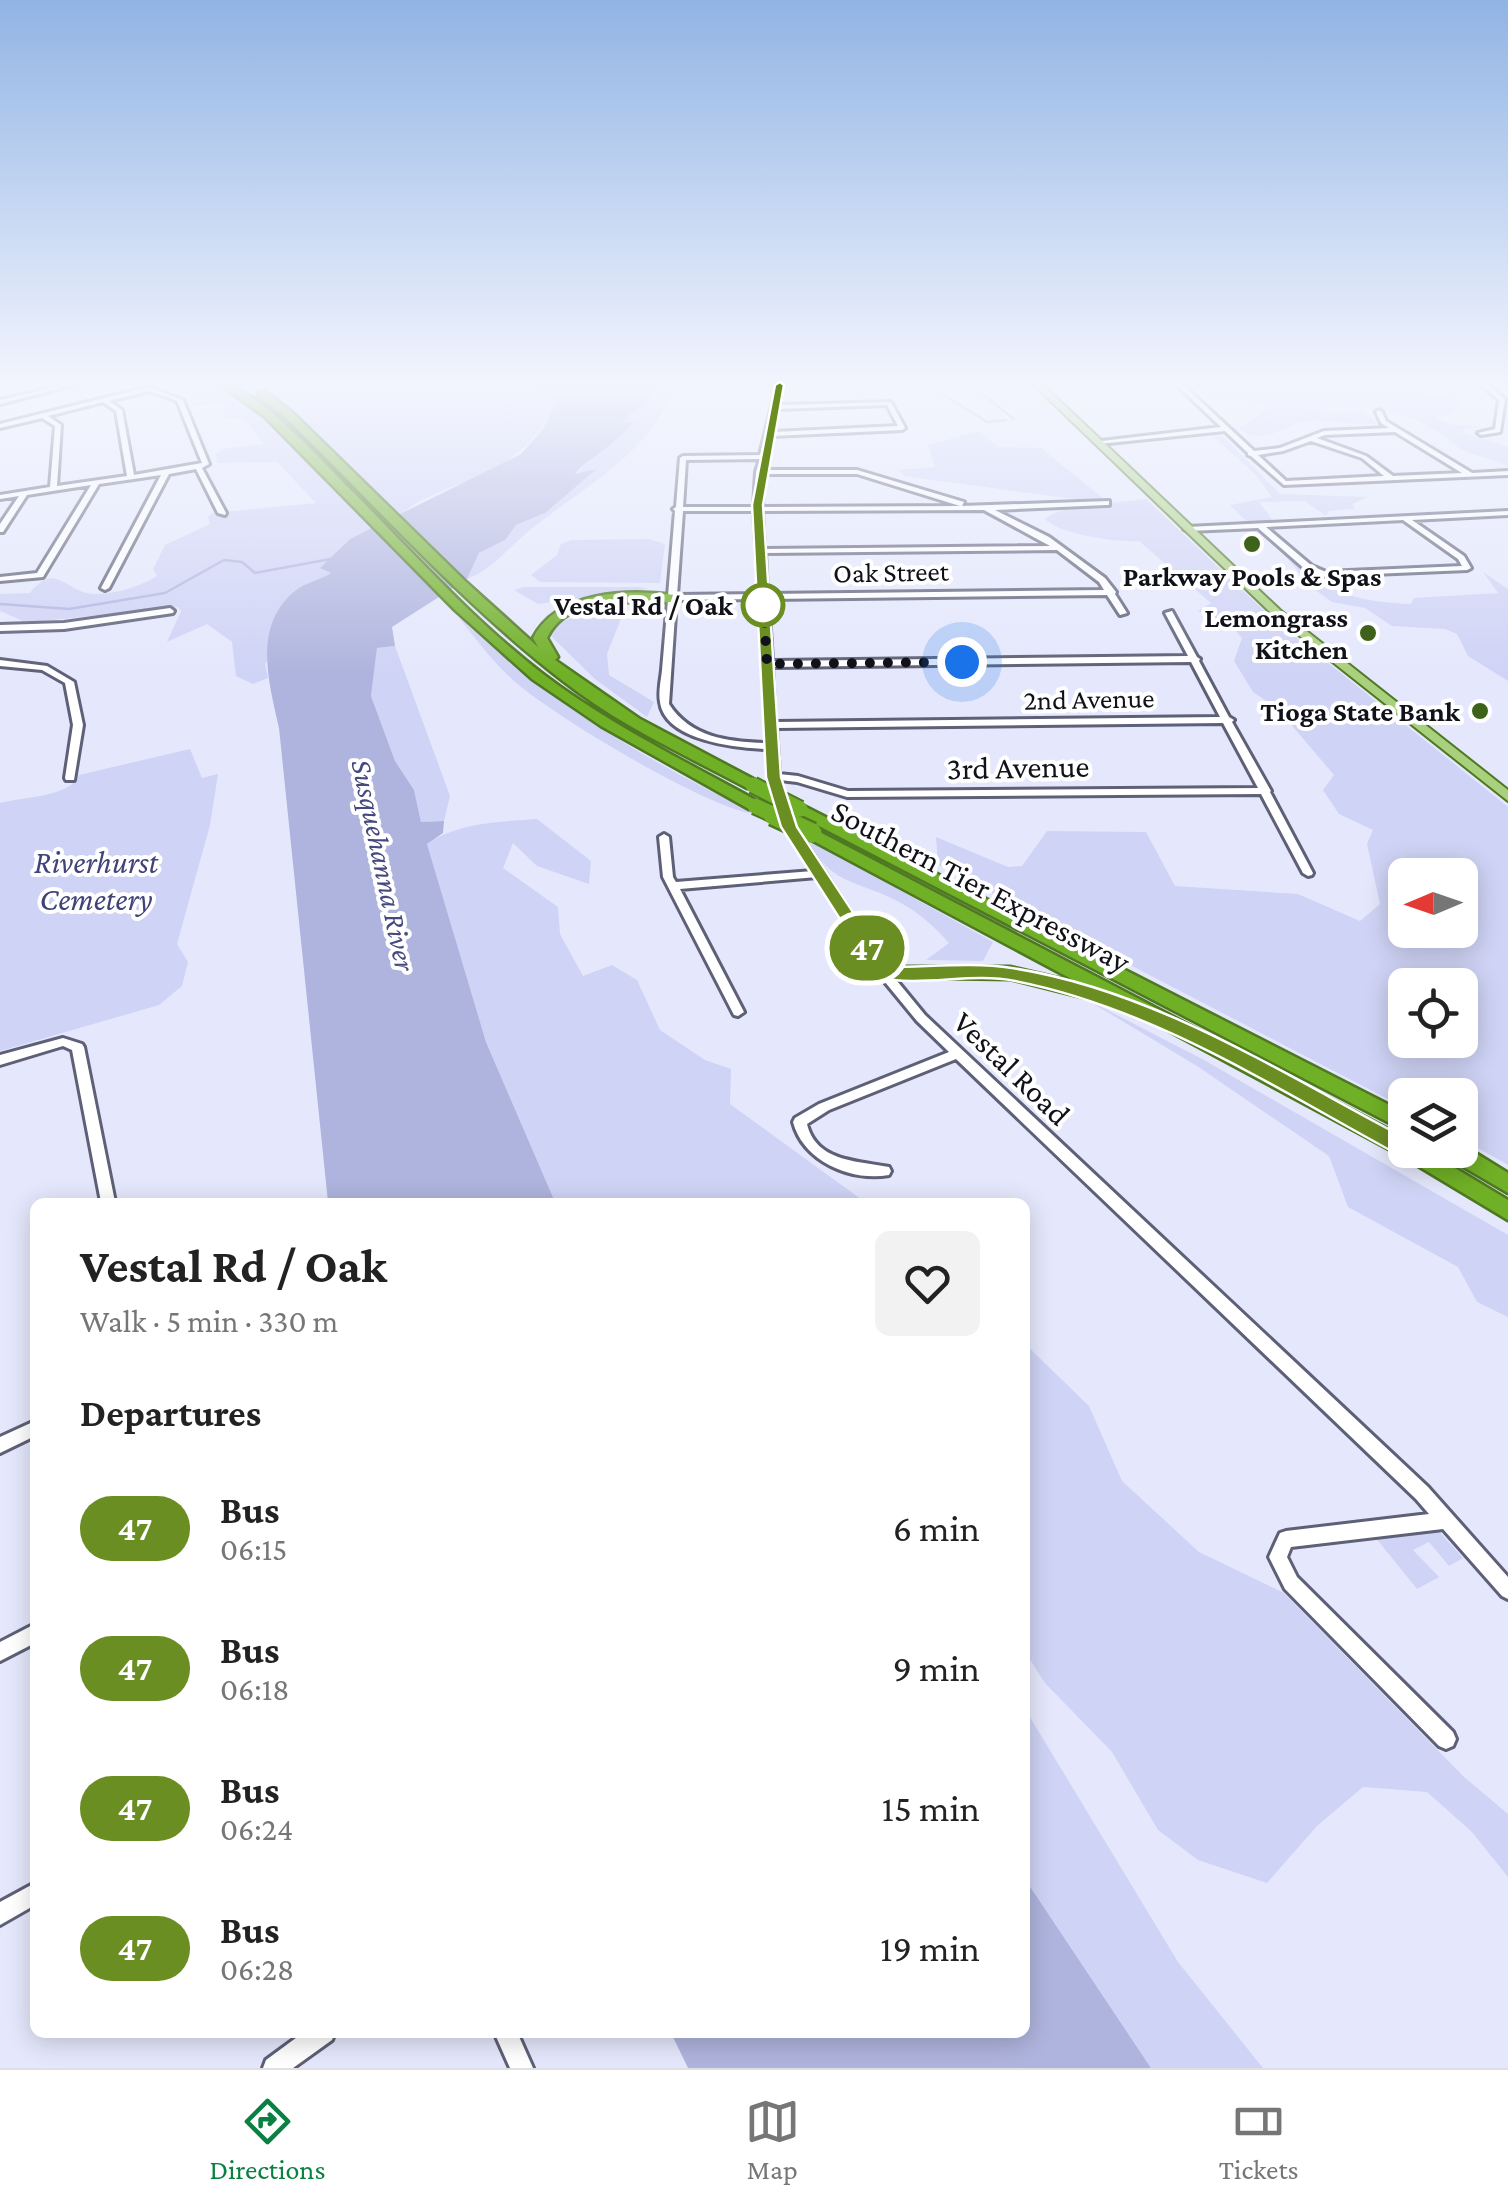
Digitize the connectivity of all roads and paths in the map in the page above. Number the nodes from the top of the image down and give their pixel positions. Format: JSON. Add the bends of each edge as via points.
{"nodes":[{"id":1,"x":54,"y":482,"type":"edge"},
{"id":2,"x":96,"y":482,"type":"junction"},
{"id":3,"x":99,"y":482,"type":"edge"},
{"id":4,"x":161,"y":482,"type":"edge"},
{"id":5,"x":206,"y":482,"type":"edge"},
{"id":6,"x":336,"y":482,"type":"edge"},
{"id":7,"x":357,"y":482,"type":"edge"},
{"id":8,"x":682,"y":482,"type":"edge"},
{"id":9,"x":759,"y":482,"type":"edge"},
{"id":10,"x":890,"y":482,"type":"edge"},
{"id":11,"x":1145,"y":482,"type":"edge"},
{"id":12,"x":53,"y":489,"type":"junction"},
{"id":13,"x":24,"y":493,"type":"junction"},
{"id":14,"x":0,"y":497,"type":"edge"},
{"id":15,"x":1106,"y":503,"type":"dead end"},
{"id":16,"x":968,"y":507,"type":"junction"},
{"id":17,"x":985,"y":508,"type":"junction"},
{"id":18,"x":677,"y":509,"type":"junction"},
{"id":19,"x":758,"y":509,"type":"junction"},
{"id":20,"x":222,"y":513,"type":"dead end"},
{"id":21,"x":1507,"y":514,"type":"edge"},
{"id":22,"x":1406,"y":518,"type":"junction"},
{"id":23,"x":1259,"y":525,"type":"junction"},
{"id":24,"x":1194,"y":529,"type":"junction"},
{"id":25,"x":0,"y":530,"type":"edge"},
{"id":26,"x":1059,"y":548,"type":"junction"},
{"id":27,"x":760,"y":551,"type":"junction"},
{"id":28,"x":0,"y":578,"type":"edge"},
{"id":29,"x":106,"y":588,"type":"dead end"},
{"id":30,"x":1112,"y":592,"type":"junction"},
{"id":31,"x":763,"y":596,"type":"junction"},
{"id":32,"x":670,"y":598,"type":"junction"},
{"id":33,"x":170,"y":611,"type":"dead end"},
{"id":34,"x":1123,"y":614,"type":"dead end"},
{"id":35,"x":1169,"y":614,"type":"dead end"},
{"id":36,"x":0,"y":628,"type":"edge"},
{"id":37,"x":1196,"y":659,"type":"junction"},
{"id":38,"x":0,"y":664,"type":"edge"},
{"id":39,"x":767,"y":664,"type":"junction"},
{"id":40,"x":568,"y":678,"type":"junction"},
{"id":41,"x":1229,"y":720,"type":"junction"},
{"id":42,"x":771,"y":725,"type":"junction"},
{"id":43,"x":772,"y":746,"type":"junction"},
{"id":44,"x":774,"y":777,"type":"junction"},
{"id":45,"x":70,"y":778,"type":"dead end"},
{"id":46,"x":1508,"y":784,"type":"edge"},
{"id":47,"x":1266,"y":791,"type":"junction"},
{"id":48,"x":1508,"y":796,"type":"edge"},
{"id":49,"x":664,"y":837,"type":"dead end"},
{"id":50,"x":818,"y":874,"type":"junction"},
{"id":51,"x":1308,"y":874,"type":"dead end"},
{"id":52,"x":672,"y":886,"type":"junction"},
{"id":53,"x":884,"y":973,"type":"junction"},
{"id":54,"x":738,"y":1012,"type":"dead end"},
{"id":55,"x":1173,"y":1025,"type":"junction"},
{"id":56,"x":956,"y":1054,"type":"junction"},
{"id":57,"x":0,"y":1060,"type":"edge"},
{"id":58,"x":1388,"y":1114,"type":"edge"},
{"id":59,"x":1388,"y":1139,"type":"edge"},
{"id":60,"x":1478,"y":1165,"type":"edge"},
{"id":61,"x":1438,"y":1168,"type":"edge"},
{"id":62,"x":884,"y":1171,"type":"dead end"},
{"id":63,"x":1508,"y":1184,"type":"edge"},
{"id":64,"x":107,"y":1198,"type":"edge"},
{"id":65,"x":1508,"y":1211,"type":"edge"},
{"id":66,"x":30,"y":1430,"type":"edge"},
{"id":67,"x":0,"y":1444,"type":"edge"},
{"id":68,"x":1448,"y":1520,"type":"junction"},
{"id":69,"x":1508,"y":1590,"type":"edge"},
{"id":70,"x":30,"y":1636,"type":"edge"},
{"id":71,"x":0,"y":1652,"type":"edge"},
{"id":72,"x":1446,"y":1739,"type":"dead end"},
{"id":73,"x":30,"y":1896,"type":"edge"},
{"id":74,"x":0,"y":1914,"type":"edge"},
{"id":75,"x":316,"y":2038,"type":"edge"},
{"id":76,"x":509,"y":2038,"type":"edge"},
{"id":77,"x":274,"y":2068,"type":"edge"},
{"id":78,"x":522,"y":2068,"type":"edge"}],
"edges":[{"from":1,"to":12,"type":"street"},
{"from":2,"to":3,"type":"street"},
{"from":2,"to":12,"type":"street"},
{"from":2,"to":28,"type":"street","via":[[36,576]]},
{"from":4,"to":29,"type":"street"},
{"from":5,"to":20,"type":"street"},
{"from":6,"to":55,"type":"highway","name":"Southern Tier Expressway","bridge":true,"via":[[460,607],[564,696],[755,806]]},
{"from":7,"to":40,"type":"highway","name":"Southern Tier Expressway"},
{"from":8,"to":18,"type":"street"},
{"from":9,"to":19,"type":"street","name":"Vestal Road"},
{"from":10,"to":16,"type":"street"},
{"from":11,"to":24,"type":"main road"},
{"from":12,"to":13,"type":"street"},
{"from":13,"to":14,"type":"street"},
{"from":13,"to":25,"type":"street"},
{"from":15,"to":17,"type":"street"},
{"from":16,"to":17,"type":"street"},
{"from":16,"to":19,"type":"street"},
{"from":17,"to":26,"type":"street"},
{"from":18,"to":19,"type":"street"},
{"from":18,"to":32,"type":"street"},
{"from":19,"to":27,"type":"street","name":"Vestal Road"},
{"from":21,"to":22,"type":"street"},
{"from":22,"to":23,"type":"street"},
{"from":22,"to":23,"type":"street","via":[[1467,568],[1314,571]]},
{"from":23,"to":24,"type":"street"},
{"from":24,"to":46,"type":"main road"},
{"from":24,"to":48,"type":"main road","via":[[1276,612]]},
{"from":26,"to":27,"type":"street"},
{"from":26,"to":30,"type":"street"},
{"from":27,"to":31,"type":"street","name":"Vestal Road"},
{"from":30,"to":31,"type":"street","name":"Oak Street"},
{"from":30,"to":34,"type":"street"},
{"from":31,"to":32,"type":"street","name":"Oak Street"},
{"from":31,"to":39,"type":"street","name":"Vestal Road"},
{"from":32,"to":40,"type":"highway","via":[[603,601],[552,618],[540,642]]},
{"from":32,"to":43,"type":"street","via":[[665,709],[724,745]]},
{"from":33,"to":36,"type":"street"},
{"from":35,"to":37,"type":"street"},
{"from":37,"to":39,"type":"street"},
{"from":37,"to":41,"type":"street"},
{"from":38,"to":45,"type":"street","via":[[44,668],[69,682],[78,725]]},
{"from":39,"to":42,"type":"street","name":"Vestal Road"},
{"from":40,"to":58,"type":"highway","name":"Southern Tier Expressway","bridge":true,"via":[[753,785]]},
{"from":41,"to":42,"type":"street","name":"2nd Avenue"},
{"from":41,"to":47,"type":"street"},
{"from":42,"to":43,"type":"street","name":"Vestal Road"},
{"from":43,"to":44,"type":"street","name":"Vestal Road"},
{"from":44,"to":47,"type":"street","name":"3rd Avenue","via":[[846,794]]},
{"from":44,"to":50,"type":"street","name":"Vestal Road","via":[[789,827]]},
{"from":47,"to":51,"type":"street"},
{"from":49,"to":52,"type":"street"},
{"from":50,"to":52,"type":"street"},
{"from":50,"to":53,"type":"street","name":"Vestal Road"},
{"from":52,"to":54,"type":"street"},
{"from":53,"to":55,"type":"highway","via":[[1029,976]]},
{"from":53,"to":56,"type":"street","name":"Vestal Road"},
{"from":55,"to":59,"type":"highway","name":"Southern Tier Expressway"},
{"from":56,"to":62,"type":"street","via":[[806,1116],[800,1128],[845,1168]]},
{"from":56,"to":68,"type":"street","name":"Vestal Road"},
{"from":57,"to":64,"type":"street","via":[[74,1042]]},
{"from":60,"to":63,"type":"highway"},
{"from":61,"to":65,"type":"highway","name":"Southern Tier Expressway"},
{"from":66,"to":67,"type":"street"},
{"from":68,"to":69,"type":"street","name":"Vestal Road"},
{"from":68,"to":72,"type":"street","via":[[1286,1539],[1278,1557],[1292,1583]]},
{"from":70,"to":71,"type":"street"},
{"from":73,"to":74,"type":"street"},
{"from":75,"to":77,"type":"street"},
{"from":76,"to":78,"type":"street"}]}
